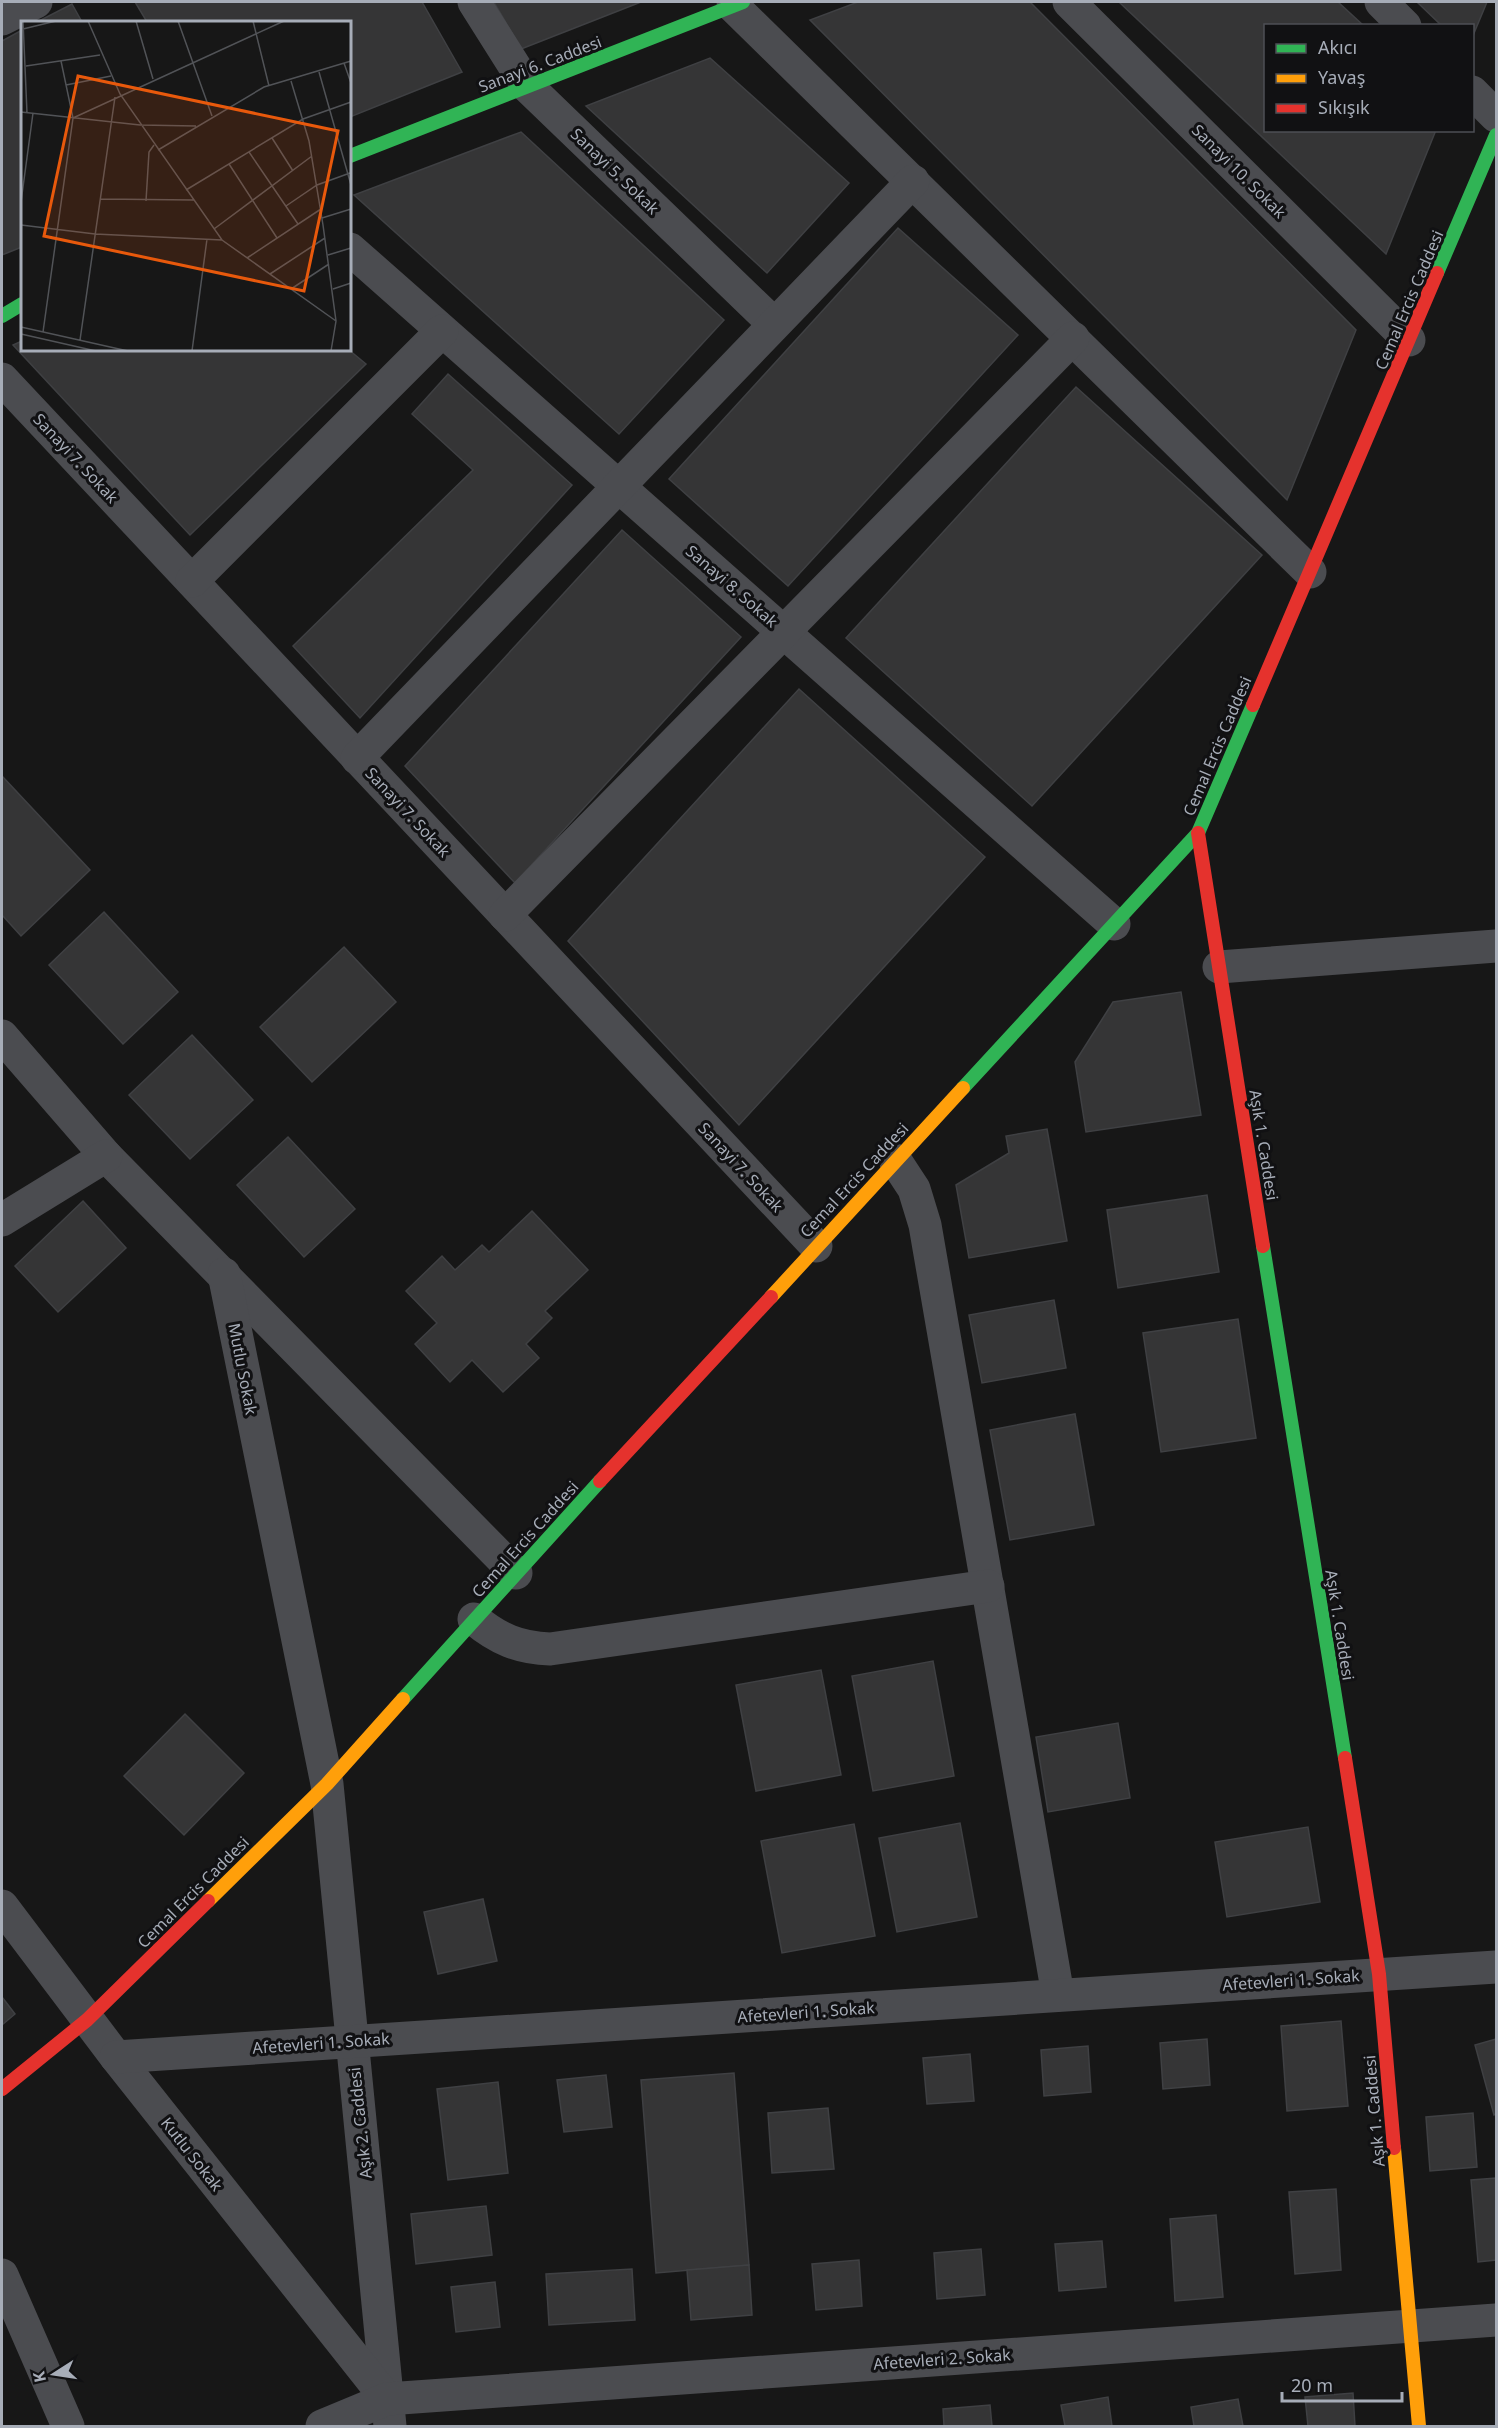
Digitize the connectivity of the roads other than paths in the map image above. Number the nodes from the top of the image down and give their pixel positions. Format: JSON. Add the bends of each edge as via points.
{"nodes":[{"id":1,"x":36,"y":2,"type":"edge"},
{"id":2,"x":474,"y":2,"type":"edge"},
{"id":3,"x":1069,"y":2,"type":"edge"},
{"id":4,"x":1381,"y":2,"type":"edge"},
{"id":5,"x":738,"y":4,"type":"edge"},
{"id":6,"x":2,"y":20,"type":"edge"},
{"id":7,"x":1403,"y":24,"type":"edge"},
{"id":8,"x":527,"y":86,"type":"junction"},
{"id":9,"x":1474,"y":93,"type":"edge"},
{"id":10,"x":1497,"y":116,"type":"edge"},
{"id":11,"x":1497,"y":135,"type":"edge"},
{"id":12,"x":351,"y":156,"type":"edge"},
{"id":13,"x":912,"y":181,"type":"junction"},
{"id":14,"x":351,"y":250,"type":"edge"},
{"id":15,"x":21,"y":305,"type":"edge"},
{"id":16,"x":2,"y":316,"type":"edge"},
{"id":17,"x":774,"y":324,"type":"junction"},
{"id":18,"x":442,"y":331,"type":"junction"},
{"id":19,"x":1072,"y":338,"type":"junction"},
{"id":20,"x":1409,"y":340,"type":"junction"},
{"id":21,"x":2,"y":379,"type":"edge"},
{"id":22,"x":619,"y":486,"type":"junction"},
{"id":23,"x":1310,"y":572,"type":"junction"},
{"id":24,"x":192,"y":581,"type":"junction"},
{"id":25,"x":784,"y":632,"type":"junction"},
{"id":26,"x":357,"y":758,"type":"junction"},
{"id":27,"x":1198,"y":833,"type":"junction"},
{"id":28,"x":505,"y":915,"type":"junction"},
{"id":29,"x":1114,"y":924,"type":"junction"},
{"id":30,"x":1497,"y":946,"type":"edge"},
{"id":31,"x":1219,"y":967,"type":"junction"},
{"id":32,"x":2,"y":1036,"type":"edge"},
{"id":33,"x":106,"y":1156,"type":"junction"},
{"id":34,"x":895,"y":1160,"type":"junction"},
{"id":35,"x":2,"y":1221,"type":"edge"},
{"id":36,"x":816,"y":1246,"type":"junction"},
{"id":37,"x":224,"y":1274,"type":"junction"},
{"id":38,"x":516,"y":1573,"type":"junction"},
{"id":39,"x":988,"y":1586,"type":"junction"},
{"id":40,"x":474,"y":1619,"type":"junction"},
{"id":41,"x":327,"y":1784,"type":"junction"},
{"id":42,"x":2,"y":1906,"type":"edge"},
{"id":43,"x":1497,"y":1966,"type":"edge"},
{"id":44,"x":1378,"y":1974,"type":"junction"},
{"id":45,"x":1058,"y":1995,"type":"junction"},
{"id":46,"x":87,"y":2020,"type":"junction"},
{"id":47,"x":352,"y":2041,"type":"junction"},
{"id":48,"x":116,"y":2057,"type":"junction"},
{"id":49,"x":2,"y":2089,"type":"edge"},
{"id":50,"x":2,"y":2275,"type":"edge"},
{"id":51,"x":1497,"y":2320,"type":"edge"},
{"id":52,"x":1410,"y":2326,"type":"junction"},
{"id":53,"x":388,"y":2413,"type":"edge"},
{"id":54,"x":68,"y":2427,"type":"edge"},
{"id":55,"x":322,"y":2427,"type":"edge"},
{"id":56,"x":1419,"y":2427,"type":"edge"}],
"edges":[{"from":1,"to":6,"type":"street"},
{"from":2,"to":8,"type":"street","name":"Sanayi 5. Sokak"},
{"from":3,"to":20,"type":"street","name":"Sanayi 10. Sokak"},
{"from":4,"to":7,"type":"street"},
{"from":5,"to":8,"type":"street","name":"Sanayi 6. Caddesi"},
{"from":5,"to":13,"type":"street"},
{"from":8,"to":12,"type":"street","name":"Sanayi 6. Caddesi"},
{"from":8,"to":17,"type":"street","name":"Sanayi 5. Sokak"},
{"from":9,"to":10,"type":"street"},
{"from":11,"to":20,"type":"street","name":"Cemal Ercis Caddesi"},
{"from":13,"to":17,"type":"street"},
{"from":13,"to":19,"type":"street"},
{"from":14,"to":18,"type":"street","name":"Sanayi 8. Sokak"},
{"from":15,"to":16,"type":"street"},
{"from":17,"to":22,"type":"street"},
{"from":18,"to":22,"type":"street","name":"Sanayi 8. Sokak"},
{"from":18,"to":24,"type":"street"},
{"from":19,"to":23,"type":"street"},
{"from":19,"to":25,"type":"street"},
{"from":20,"to":23,"type":"street","name":"Cemal Ercis Caddesi"},
{"from":21,"to":24,"type":"street","name":"Sanayi 7. Sokak"},
{"from":22,"to":25,"type":"street","name":"Sanayi 8. Sokak"},
{"from":22,"to":26,"type":"street"},
{"from":23,"to":27,"type":"street","name":"Cemal Ercis Caddesi"},
{"from":24,"to":26,"type":"street","name":"Sanayi 7. Sokak"},
{"from":25,"to":28,"type":"street"},
{"from":25,"to":29,"type":"street","name":"Sanayi 8. Sokak"},
{"from":26,"to":28,"type":"street","name":"Sanayi 7. Sokak"},
{"from":27,"to":29,"type":"street","name":"Cemal Ercis Caddesi"},
{"from":27,"to":31,"type":"street","name":"Aşık 1. Caddesi"},
{"from":28,"to":36,"type":"street","name":"Sanayi 7. Sokak"},
{"from":29,"to":34,"type":"street","name":"Cemal Ercis Caddesi"},
{"from":30,"to":31,"type":"street"},
{"from":31,"to":44,"type":"street","name":"Aşık 1. Caddesi"},
{"from":32,"to":33,"type":"street"},
{"from":33,"to":35,"type":"street"},
{"from":33,"to":37,"type":"street"},
{"from":34,"to":36,"type":"street","name":"Cemal Ercis Caddesi"},
{"from":34,"to":39,"type":"street","via":[[914,1189],[925,1225]]},
{"from":36,"to":38,"type":"street","name":"Cemal Ercis Caddesi"},
{"from":37,"to":38,"type":"street"},
{"from":37,"to":41,"type":"street","name":"Mutlu Sokak"},
{"from":38,"to":40,"type":"street","name":"Cemal Ercis Caddesi"},
{"from":39,"to":40,"type":"street","via":[[550,1649],[511,1644]]},
{"from":39,"to":45,"type":"street"},
{"from":40,"to":41,"type":"street","name":"Cemal Ercis Caddesi"},
{"from":41,"to":46,"type":"street","name":"Cemal Ercis Caddesi"},
{"from":41,"to":47,"type":"street","name":"Aşık 2. Caddesi"},
{"from":42,"to":46,"type":"street","name":"Kutlu Sokak"},
{"from":43,"to":44,"type":"street","name":"Afetevleri 1. Sokak"},
{"from":44,"to":45,"type":"street","name":"Afetevleri 1. Sokak"},
{"from":44,"to":52,"type":"street","name":"Aşık 1. Caddesi"},
{"from":45,"to":47,"type":"street","name":"Afetevleri 1. Sokak"},
{"from":46,"to":48,"type":"street","name":"Kutlu Sokak"},
{"from":46,"to":49,"type":"street","name":"Cemal Ercis Caddesi"},
{"from":47,"to":48,"type":"street","name":"Afetevleri 1. Sokak"},
{"from":47,"to":53,"type":"street","name":"Aşık 2. Caddesi"},
{"from":48,"to":53,"type":"street","name":"Kutlu Sokak"},
{"from":50,"to":54,"type":"street"},
{"from":51,"to":52,"type":"street","name":"Afetevleri 2. Sokak"},
{"from":52,"to":53,"type":"street","name":"Afetevleri 2. Sokak"},
{"from":52,"to":56,"type":"street","name":"Aşık 1. Caddesi"},
{"from":53,"to":55,"type":"street","name":"Afetevleri 2. Sokak"}]}
